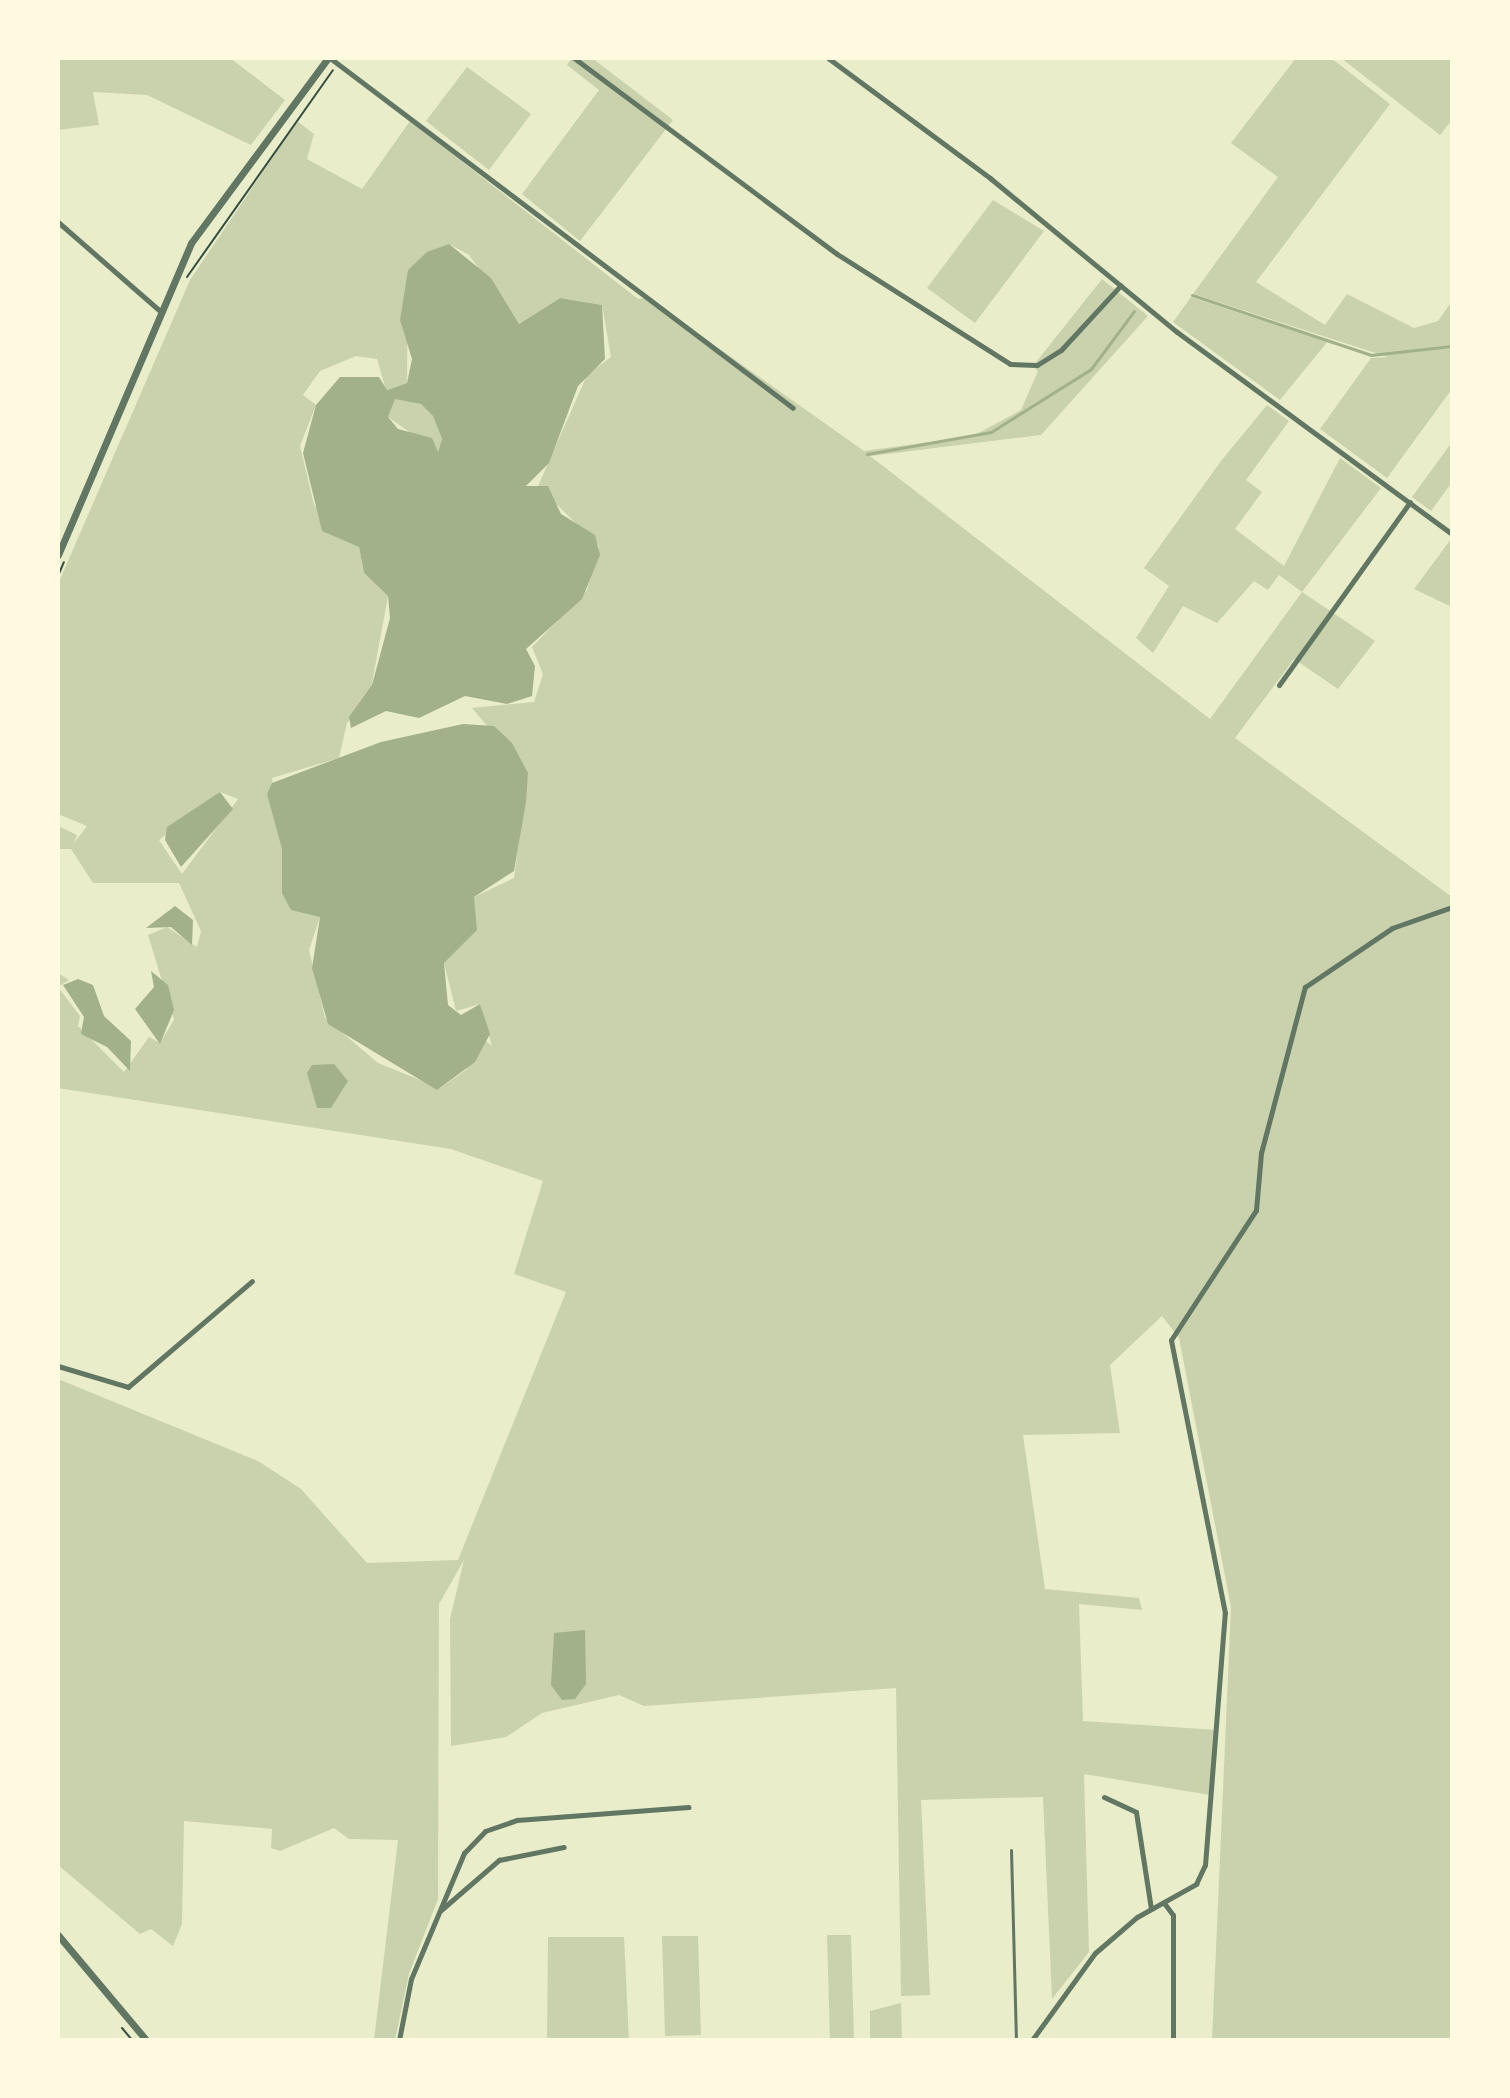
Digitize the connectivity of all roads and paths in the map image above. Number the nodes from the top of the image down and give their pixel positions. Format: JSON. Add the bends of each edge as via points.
{"nodes":[{"id":1,"x":329,"y":58,"type":"edge"},
{"id":2,"x":574,"y":58,"type":"edge"},
{"id":3,"x":828,"y":58,"type":"edge"},
{"id":4,"x":338,"y":63,"type":"junction"},
{"id":5,"x":58,"y":222,"type":"edge"},
{"id":6,"x":1121,"y":285,"type":"junction"},
{"id":7,"x":181,"y":290,"type":"dead end"},
{"id":8,"x":160,"y":311,"type":"junction"},
{"id":9,"x":793,"y":408,"type":"dead end"},
{"id":10,"x":1410,"y":502,"type":"junction"},
{"id":11,"x":1452,"y":534,"type":"edge"},
{"id":12,"x":62,"y":557,"type":"edge"},
{"id":13,"x":58,"y":576,"type":"edge"},
{"id":14,"x":1279,"y":685,"type":"dead end"},
{"id":15,"x":1452,"y":907,"type":"edge"},
{"id":16,"x":252,"y":1281,"type":"dead end"},
{"id":17,"x":58,"y":1366,"type":"edge"},
{"id":18,"x":1104,"y":1797,"type":"dead end"},
{"id":19,"x":689,"y":1807,"type":"dead end"},
{"id":20,"x":564,"y":1847,"type":"dead end"},
{"id":21,"x":1011,"y":1850,"type":"dead end"},
{"id":22,"x":1164,"y":1903,"type":"junction"},
{"id":23,"x":1151,"y":1909,"type":"junction"},
{"id":24,"x":440,"y":1911,"type":"junction"},
{"id":25,"x":58,"y":1935,"type":"edge"},
{"id":26,"x":146,"y":2040,"type":"edge"},
{"id":27,"x":399,"y":2040,"type":"edge"},
{"id":28,"x":1016,"y":2040,"type":"edge"},
{"id":29,"x":1032,"y":2040,"type":"edge"},
{"id":30,"x":1173,"y":2040,"type":"edge"}],
"edges":[{"from":1,"to":4,"type":"street"},
{"from":1,"to":8,"type":"street","via":[[191,243]]},
{"from":2,"to":6,"type":"street","via":[[837,254],[1010,364],[1037,365],[1061,350]]},
{"from":3,"to":6,"type":"street"},
{"from":4,"to":7,"type":"path"},
{"from":4,"to":9,"type":"street"},
{"from":5,"to":8,"type":"street"},
{"from":6,"to":10,"type":"street"},
{"from":8,"to":12,"type":"street"},
{"from":10,"to":11,"type":"street"},
{"from":10,"to":14,"type":"street"},
{"from":12,"to":13,"type":"path"},
{"from":15,"to":22,"type":"street","via":[[1392,928],[1305,987],[1261,1153],[1256,1210],[1171,1340],[1225,1613],[1205,1865],[1196,1884]]},
{"from":16,"to":17,"type":"street","via":[[128,1387]]},
{"from":18,"to":23,"type":"street","via":[[1136,1812]]},
{"from":19,"to":24,"type":"street","via":[[501,1822],[464,1853]]},
{"from":20,"to":24,"type":"street","via":[[499,1860]]},
{"from":21,"to":28,"type":"lane"},
{"from":22,"to":23,"type":"street"},
{"from":22,"to":30,"type":"street","via":[[1173,1915]]},
{"from":23,"to":29,"type":"street","via":[[1086,1963]]},
{"from":24,"to":27,"type":"street","via":[[411,1979]]},
{"from":25,"to":26,"type":"street"}]}
